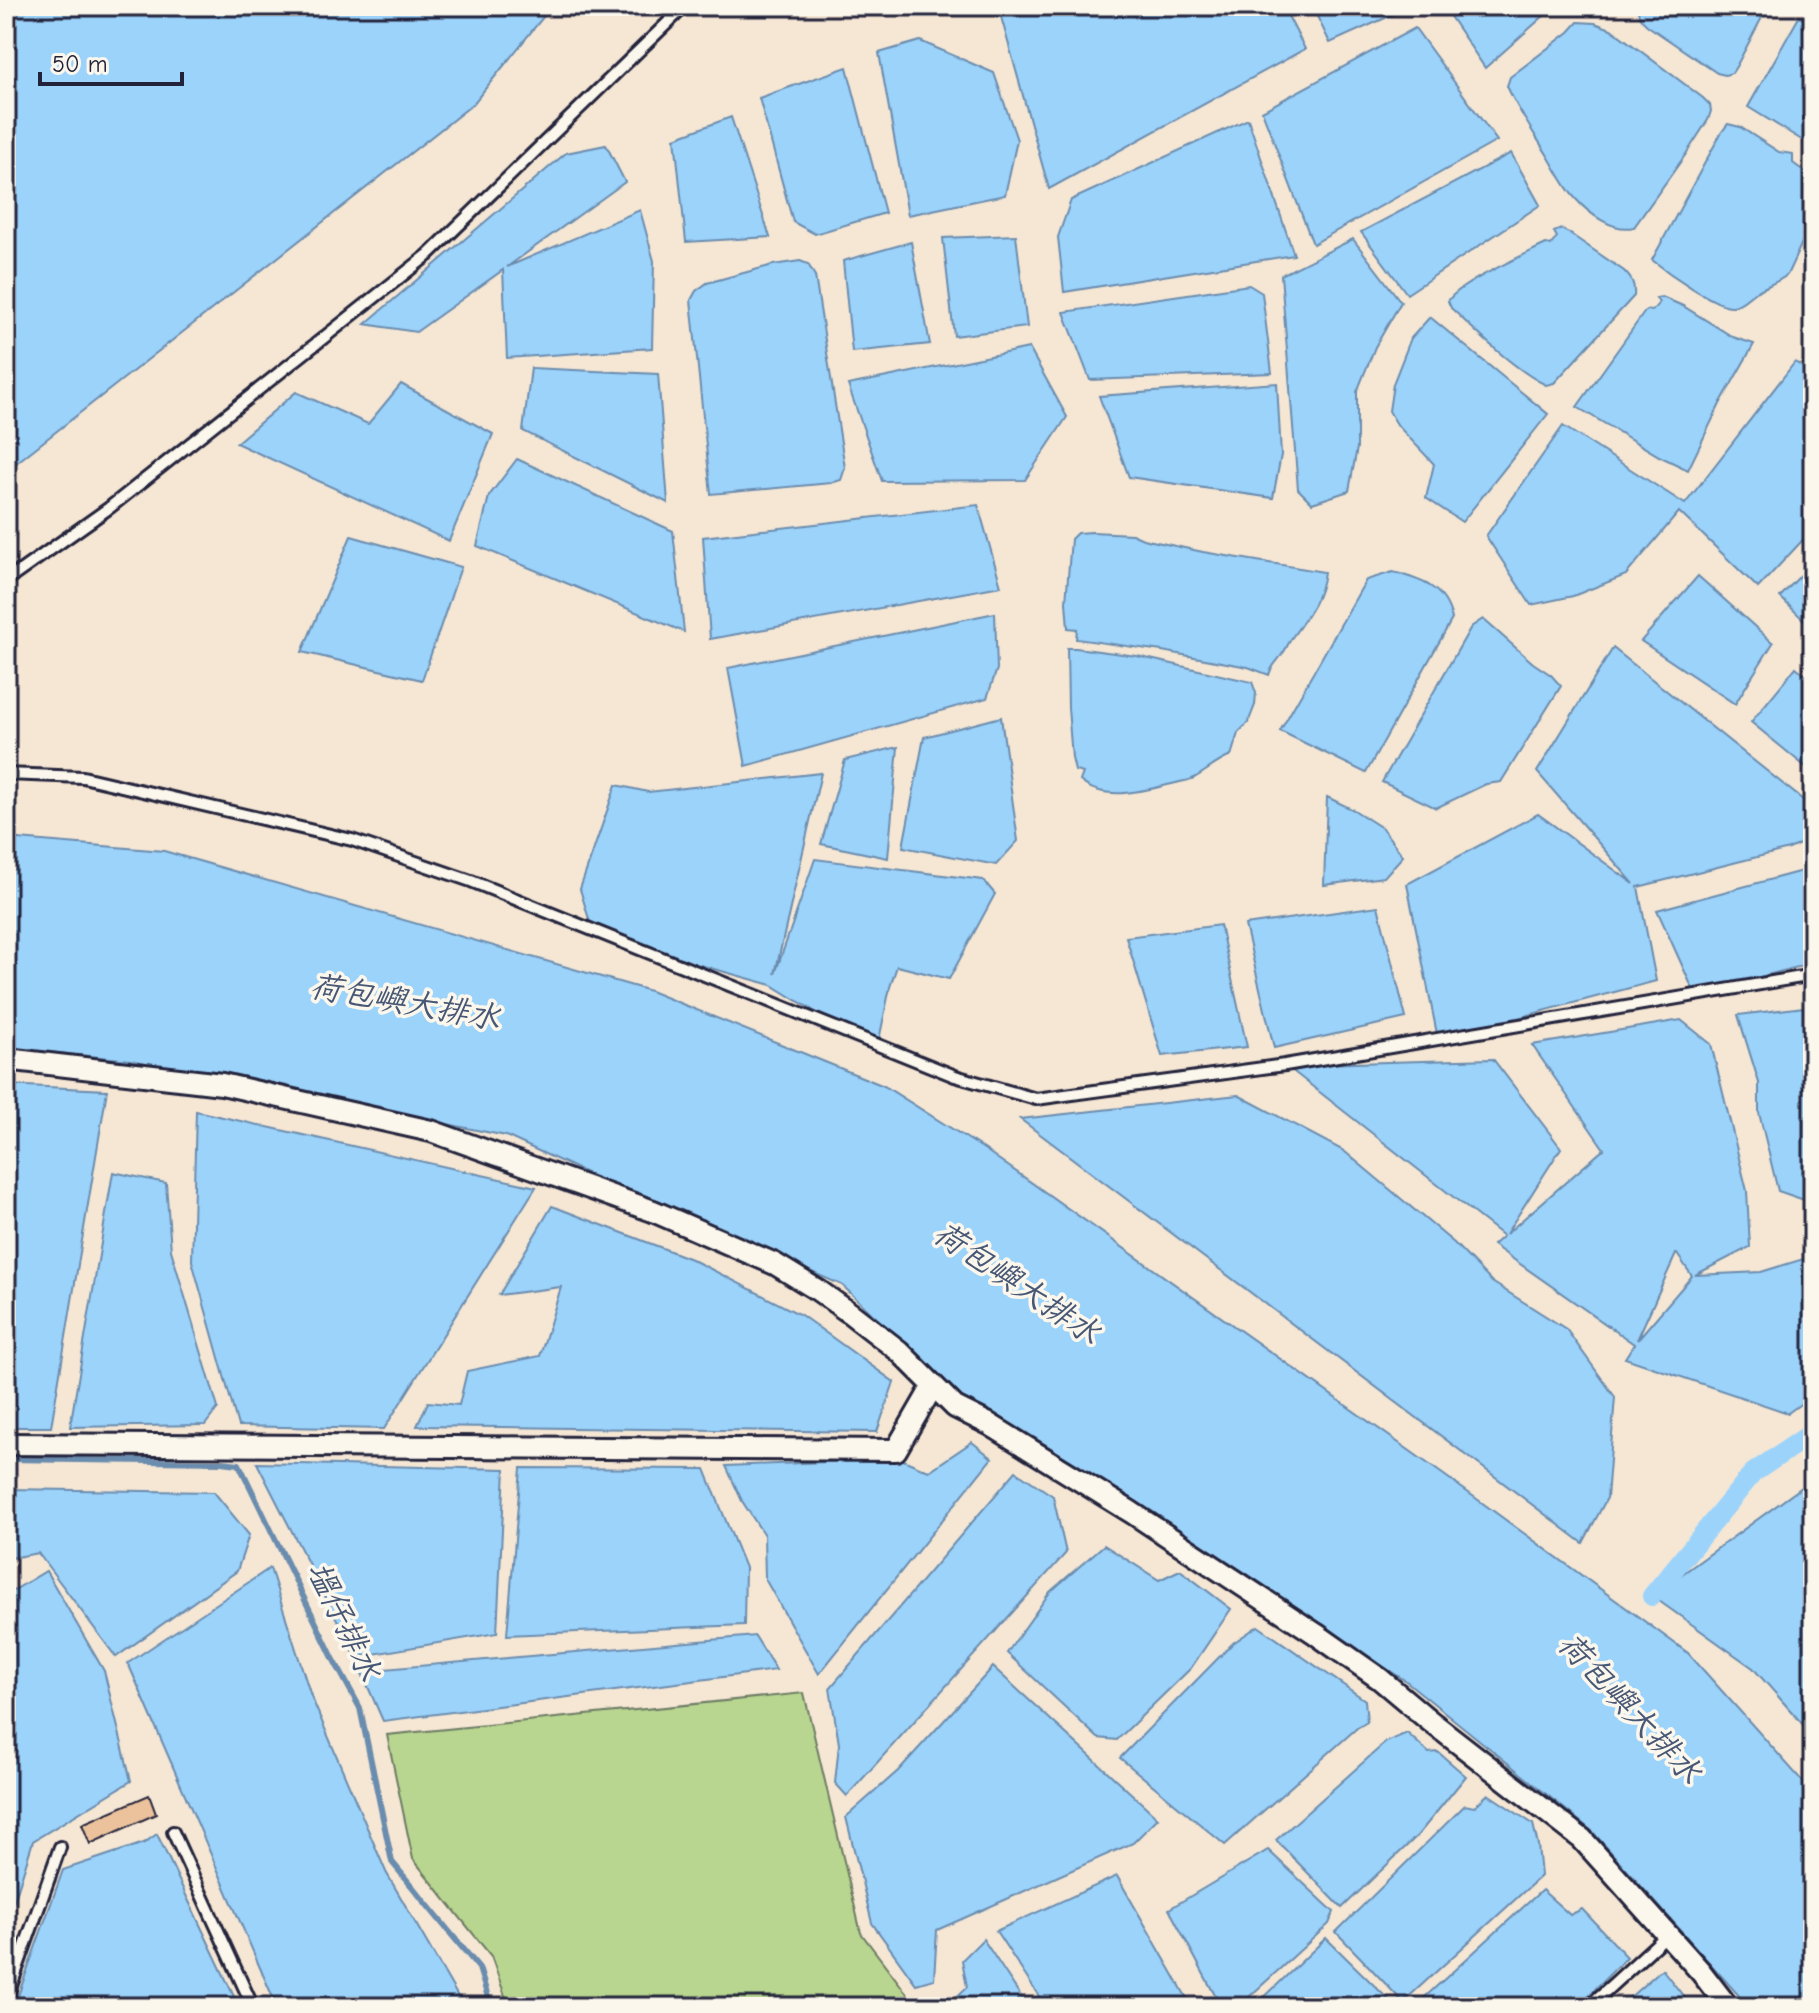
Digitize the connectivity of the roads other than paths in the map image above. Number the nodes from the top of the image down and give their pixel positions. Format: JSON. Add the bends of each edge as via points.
{"nodes":[{"id":1,"x":685,"y":6,"type":"edge"},
{"id":2,"x":6,"y":581,"type":"edge"},
{"id":3,"x":6,"y":774,"type":"edge"},
{"id":4,"x":1813,"y":975,"type":"edge"},
{"id":5,"x":6,"y":1059,"type":"edge"},
{"id":6,"x":933,"y":1386,"type":"junction"},
{"id":7,"x":6,"y":1444,"type":"edge"},
{"id":8,"x":173,"y":1832,"type":"dead end"},
{"id":9,"x":60,"y":1847,"type":"dead end"},
{"id":10,"x":1668,"y":1934,"type":"junction"},
{"id":11,"x":6,"y":2000,"type":"edge"},
{"id":12,"x":253,"y":2007,"type":"edge"},
{"id":13,"x":1588,"y":2007,"type":"edge"},
{"id":14,"x":1728,"y":2007,"type":"edge"}],
"edges":[{"from":1,"to":2,"type":"lane","via":[[428,255],[109,508]]},
{"from":3,"to":4,"type":"lane","via":[[83,777],[352,840],[471,881],[955,1076],[1036,1099],[1285,1065]]},
{"from":5,"to":6,"type":"street","via":[[222,1084],[431,1131],[653,1211],[775,1264],[850,1313]]},
{"from":6,"to":7,"type":"street","via":[[896,1450]]},
{"from":6,"to":10,"type":"street","via":[[955,1407],[1131,1512],[1380,1679],[1582,1839]]},
{"from":8,"to":12,"type":"lane"},
{"from":9,"to":11,"type":"lane"},
{"from":10,"to":13,"type":"lane"},
{"from":10,"to":14,"type":"street"}]}
